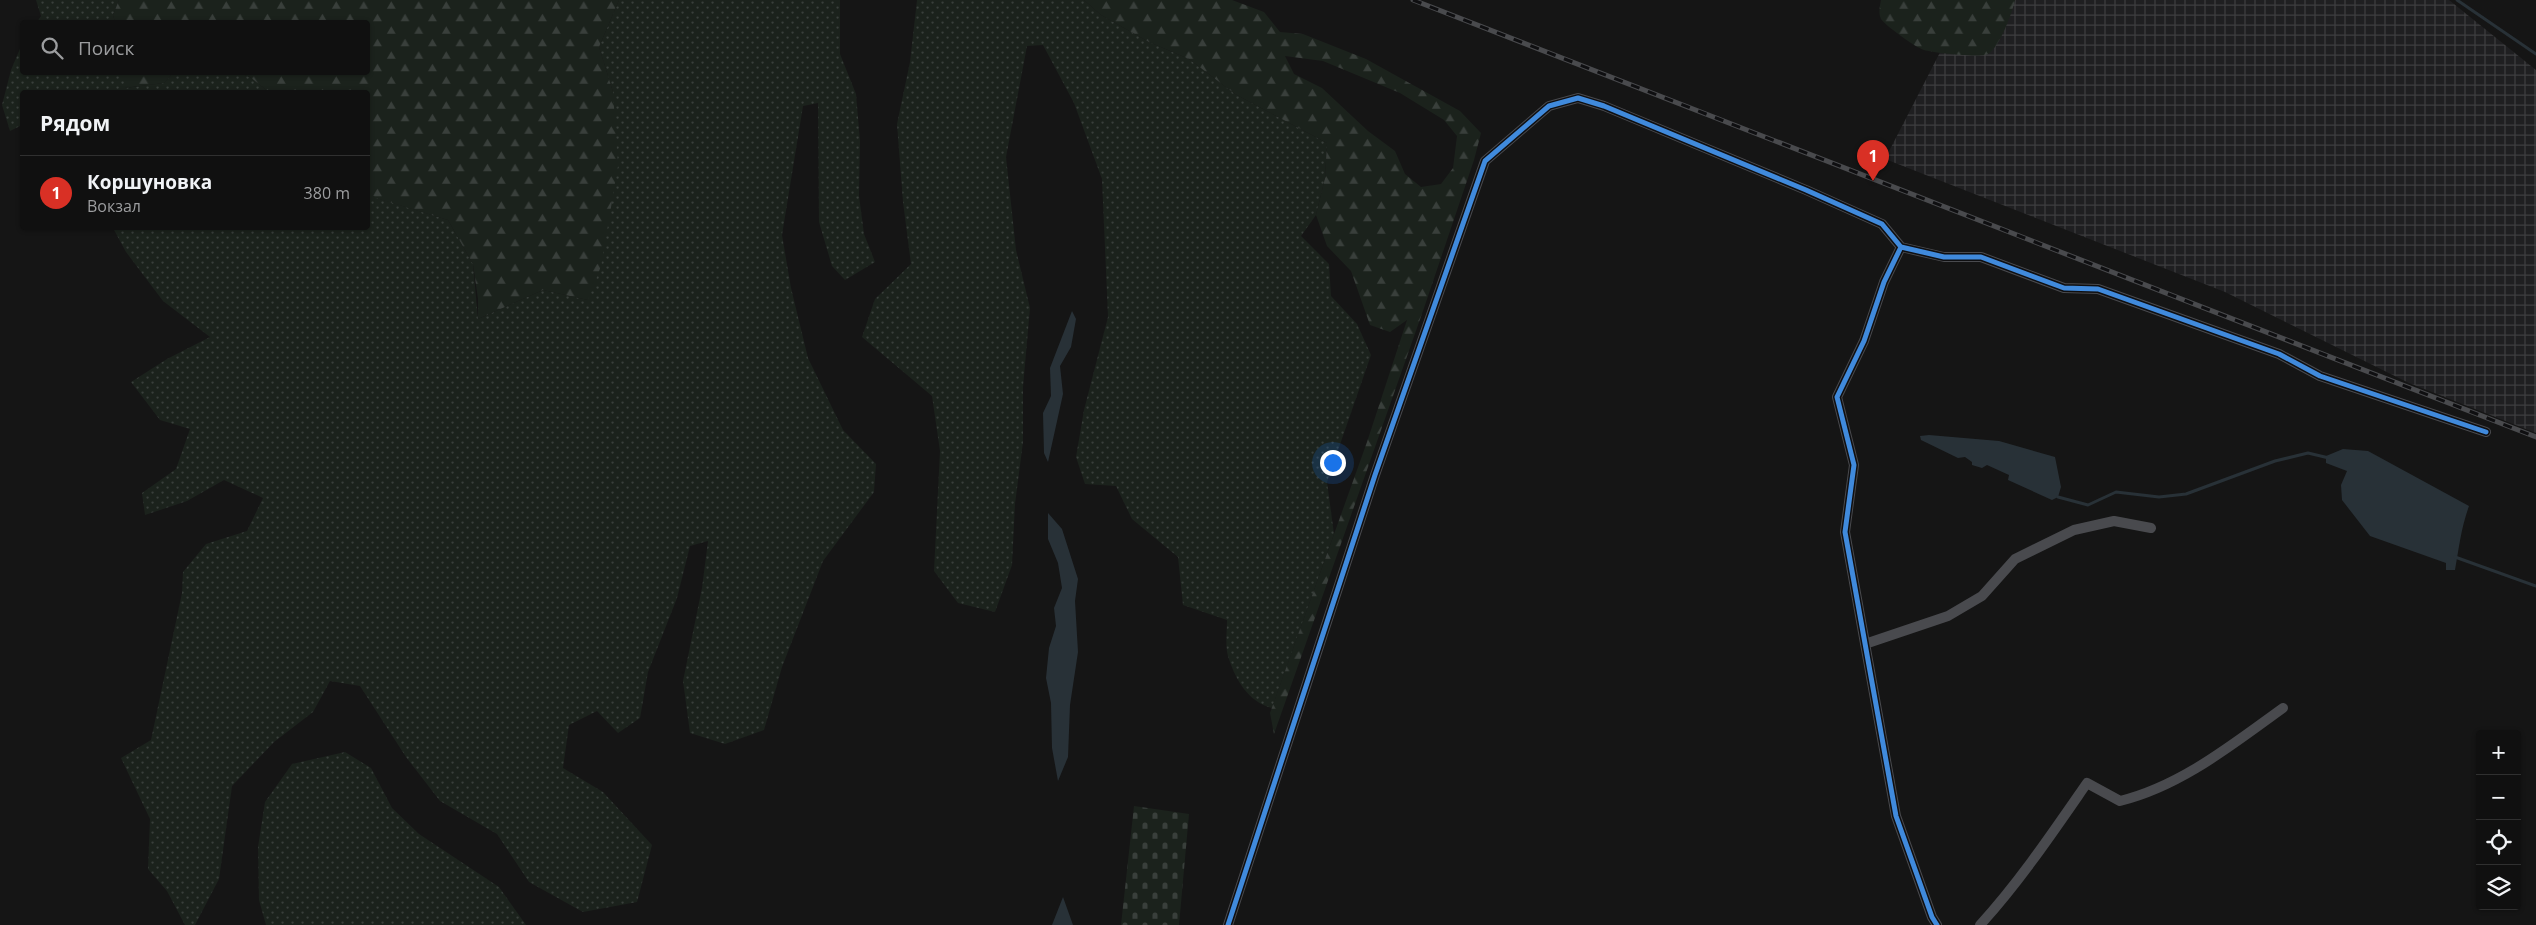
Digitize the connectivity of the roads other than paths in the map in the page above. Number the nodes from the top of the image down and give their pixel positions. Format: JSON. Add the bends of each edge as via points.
{"nodes":[{"id":1,"x":1901,"y":247,"type":"junction"},
{"id":2,"x":2486,"y":432,"type":"dead end"},
{"id":3,"x":2152,"y":528,"type":"dead end"},
{"id":4,"x":1865,"y":644,"type":"junction"},
{"id":5,"x":2283,"y":708,"type":"dead end"},
{"id":6,"x":1228,"y":925,"type":"edge"},
{"id":7,"x":1937,"y":925,"type":"edge"},
{"id":8,"x":1980,"y":925,"type":"edge"}],
"edges":[{"from":1,"to":2,"type":"street","via":[[1944,256],[1981,257],[2064,288],[2098,289],[2279,354],[2320,376]]},
{"from":1,"to":4,"type":"street","via":[[1884,282],[1864,341],[1837,397],[1854,465],[1845,532]]},
{"from":1,"to":6,"type":"street","via":[[1882,224],[1788,182],[1578,98],[1549,106],[1485,161],[1375,475]]},
{"from":3,"to":4,"type":"street","via":[[2114,521],[2074,530],[2015,559],[1982,596],[1948,616]]},
{"from":4,"to":7,"type":"street","via":[[1896,816]]},
{"from":5,"to":8,"type":"street","via":[[2209,761],[2143,796],[2120,801],[2087,783],[2042,848]]}]}
